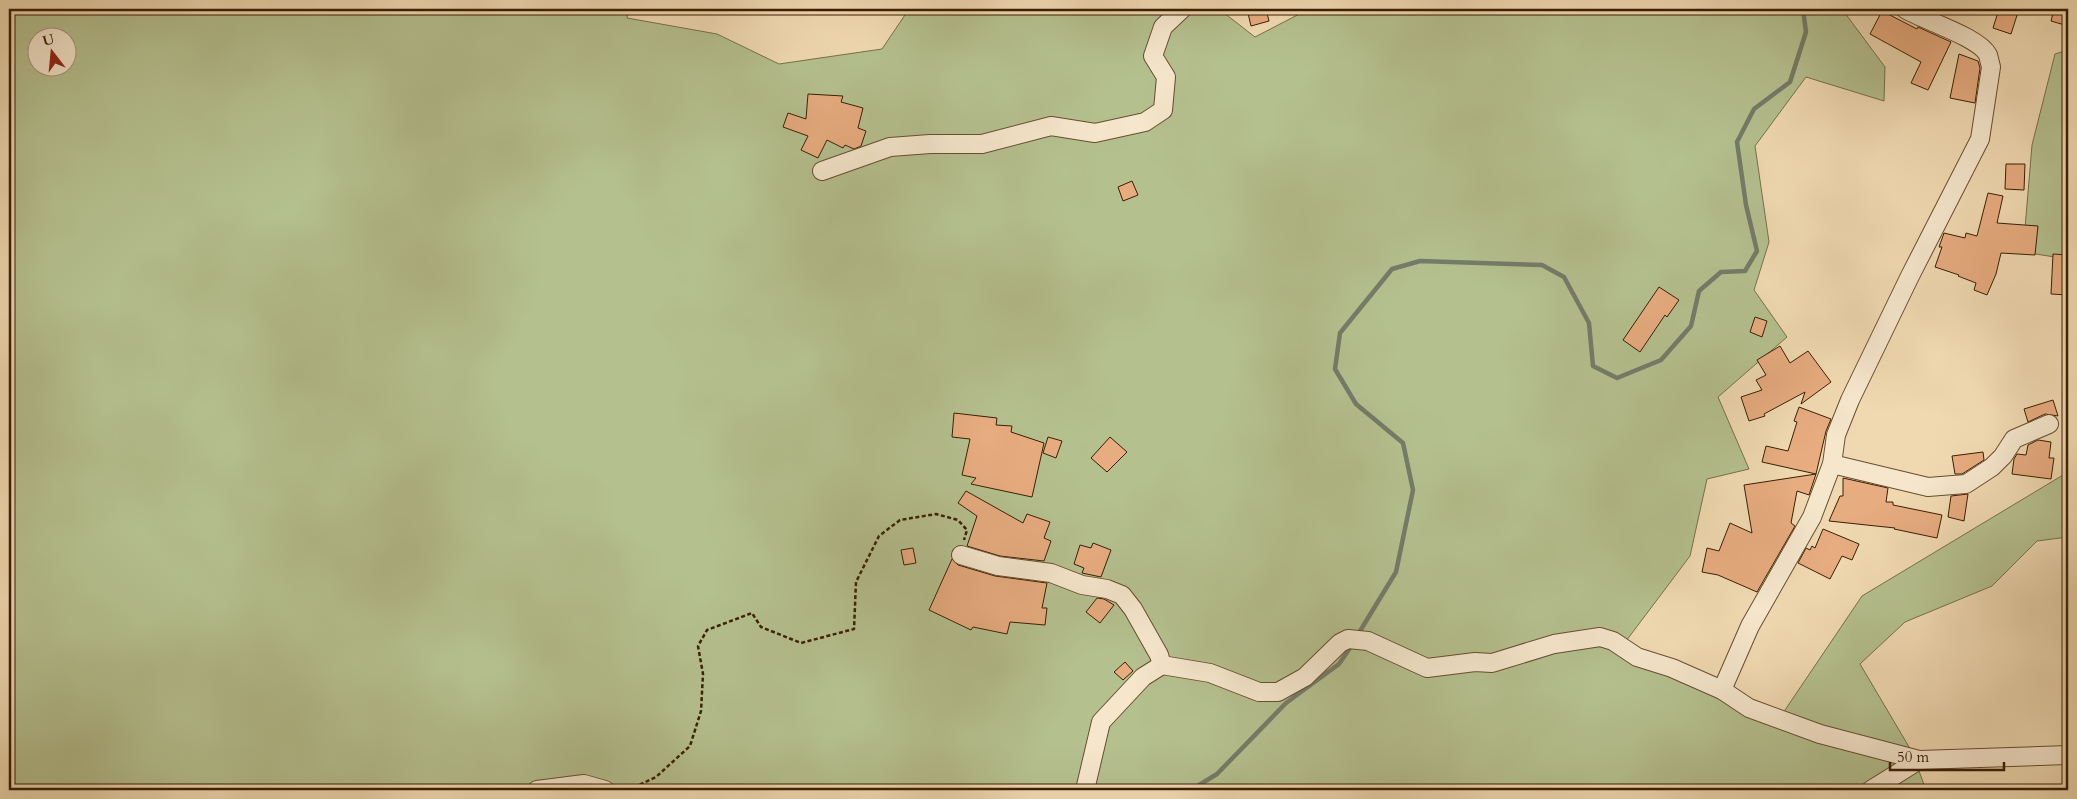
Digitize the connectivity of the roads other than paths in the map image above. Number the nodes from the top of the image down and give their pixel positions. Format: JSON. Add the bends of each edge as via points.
{"nodes":[{"id":1,"x":1182,"y":9,"type":"edge"},
{"id":2,"x":1905,"y":9,"type":"edge"},
{"id":3,"x":822,"y":171,"type":"dead end"},
{"id":4,"x":2050,"y":424,"type":"dead end"},
{"id":5,"x":1832,"y":464,"type":"junction"},
{"id":6,"x":961,"y":555,"type":"road end"},
{"id":7,"x":1162,"y":665,"type":"junction"},
{"id":8,"x":1722,"y":690,"type":"junction"},
{"id":9,"x":2068,"y":755,"type":"edge"},
{"id":10,"x":1919,"y":760,"type":"junction"},
{"id":11,"x":537,"y":790,"type":"edge"},
{"id":12,"x":605,"y":790,"type":"edge"},
{"id":13,"x":1085,"y":790,"type":"edge"},
{"id":14,"x":1871,"y":790,"type":"edge"}],
"edges":[{"from":1,"to":3,"type":"street","via":[[1163,27],[1153,56],[1166,77],[1163,110],[1145,122],[1095,133],[1051,126],[982,144],[890,147]]},
{"from":2,"to":5,"type":"street","via":[[1981,47],[1988,55],[1991,67],[1989,92],[1980,139],[1850,400],[1836,435]]},
{"from":4,"to":5,"type":"street","via":[[2014,439],[1992,467],[1966,484],[1928,487]]},
{"from":5,"to":8,"type":"street","via":[[1812,517],[1750,626]]},
{"from":6,"to":7,"type":"street","via":[[998,566],[1051,573],[1122,595],[1133,609]]},
{"from":7,"to":8,"type":"street","via":[[1210,673],[1259,692],[1278,692],[1305,677],[1348,639],[1368,641],[1427,668],[1492,663],[1554,644],[1600,637],[1613,641],[1636,658],[1672,668]]},
{"from":7,"to":13,"type":"street","via":[[1143,677],[1100,722]]},
{"from":8,"to":10,"type":"street","via":[[1749,708],[1820,734]]},
{"from":9,"to":10,"type":"street"},
{"from":10,"to":14,"type":"street"},
{"from":11,"to":12,"type":"street","via":[[584,784]]}]}
